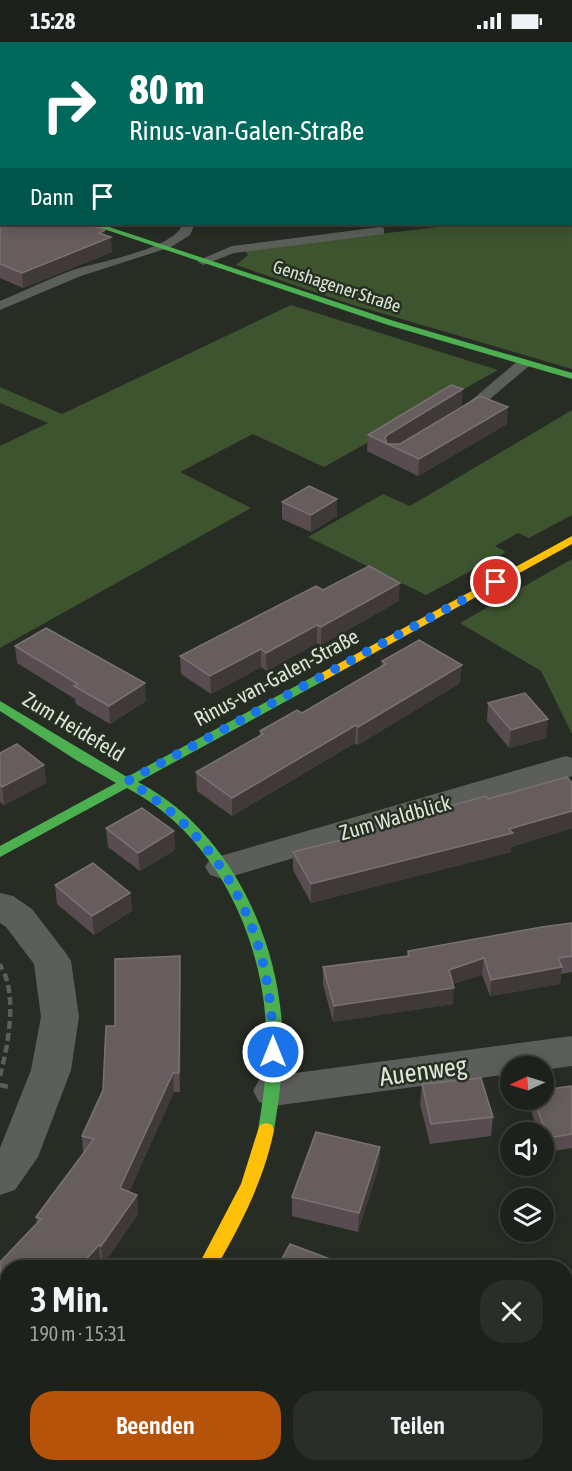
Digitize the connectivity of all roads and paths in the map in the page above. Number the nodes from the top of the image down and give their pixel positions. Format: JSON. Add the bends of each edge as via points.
{"nodes":[{"id":1,"x":96,"y":225,"type":"edge"},
{"id":2,"x":189,"y":225,"type":"edge"},
{"id":3,"x":381,"y":231,"type":"dead end"},
{"id":4,"x":160,"y":246,"type":"junction"},
{"id":5,"x":203,"y":261,"type":"junction"},
{"id":6,"x":0,"y":306,"type":"edge"},
{"id":7,"x":525,"y":363,"type":"junction"},
{"id":8,"x":572,"y":376,"type":"edge"},
{"id":9,"x":458,"y":417,"type":"edge"},
{"id":10,"x":572,"y":539,"type":"edge"},
{"id":11,"x":0,"y":705,"type":"edge"},
{"id":12,"x":566,"y":767,"type":"dead end"},
{"id":13,"x":128,"y":781,"type":"junction"},
{"id":14,"x":0,"y":852,"type":"edge"},
{"id":15,"x":223,"y":867,"type":"junction"},
{"id":16,"x":0,"y":905,"type":"edge"},
{"id":17,"x":0,"y":964,"type":"edge"},
{"id":18,"x":572,"y":1051,"type":"edge"},
{"id":19,"x":0,"y":1076,"type":"edge"},
{"id":20,"x":273,"y":1091,"type":"junction"},
{"id":21,"x":0,"y":1178,"type":"edge"},
{"id":22,"x":211,"y":1260,"type":"edge"}],
"edges":[{"from":1,"to":4,"type":"street","name":"Genshagener Straße"},
{"from":2,"to":4,"type":"lane","via":[[180,237]]},
{"from":3,"to":5,"type":"lane","via":[[232,250]]},
{"from":4,"to":5,"type":"street","name":"Genshagener Straße"},
{"from":4,"to":6,"type":"lane","via":[[80,272]]},
{"from":5,"to":7,"type":"street","name":"Genshagener Straße"},
{"from":7,"to":8,"type":"street","name":"Genshagener Straße"},
{"from":7,"to":9,"type":"lane"},
{"from":10,"to":13,"type":"street","name":"Rinus-van-Galen-Straße"},
{"from":11,"to":13,"type":"street","name":"Zum Heidefeld","via":[[108,773]]},
{"from":12,"to":15,"type":"street","name":"Zum Waldblick"},
{"from":13,"to":14,"type":"street","name":"Rinus-van-Galen-Straße"},
{"from":13,"to":15,"type":"street","name":"Zum Heidefeld","via":[[188,826]]},
{"from":15,"to":20,"type":"street","name":"Zum Heidefeld","via":[[260,946],[273,1013]]},
{"from":16,"to":21,"type":"street","via":[[19,918],[52,961],[60,1017],[51,1070],[16,1156]]},
{"from":17,"to":19,"type":"path","via":[[8,1000],[9,1034]]},
{"from":18,"to":20,"type":"street","name":"Auenweg"},
{"from":20,"to":22,"type":"street","name":"Zum Heidefeld","via":[[262,1153]]}]}
